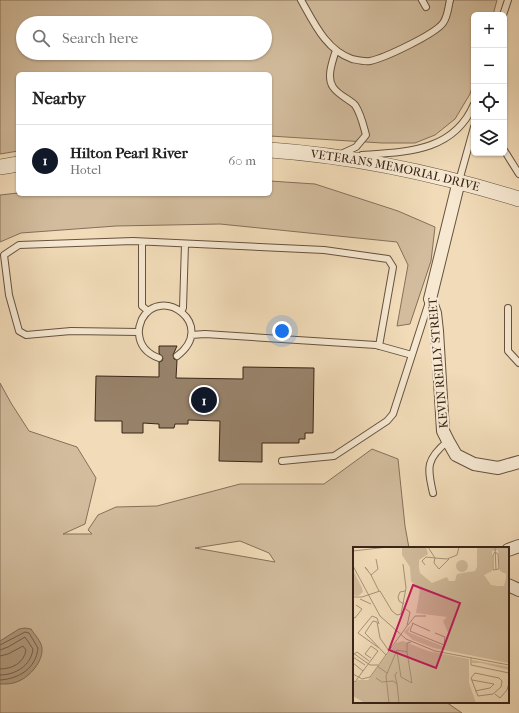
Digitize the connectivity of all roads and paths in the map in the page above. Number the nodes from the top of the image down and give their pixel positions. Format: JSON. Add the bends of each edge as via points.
{"nodes":[{"id":1,"x":301,"y":0,"type":"edge"},
{"id":2,"x":422,"y":0,"type":"edge"},
{"id":3,"x":450,"y":0,"type":"edge"},
{"id":4,"x":508,"y":0,"type":"edge"},
{"id":5,"x":426,"y":7,"type":"dead end"},
{"id":6,"x":504,"y":12,"type":"edge"},
{"id":7,"x":336,"y":50,"type":"junction"},
{"id":8,"x":471,"y":110,"type":"edge"},
{"id":9,"x":471,"y":139,"type":"edge"},
{"id":10,"x":272,"y":150,"type":"edge"},
{"id":11,"x":507,"y":155,"type":"edge"},
{"id":12,"x":334,"y":158,"type":"junction"},
{"id":13,"x":16,"y":164,"type":"edge"},
{"id":14,"x":0,"y":167,"type":"edge"},
{"id":15,"x":519,"y":174,"type":"edge"},
{"id":16,"x":460,"y":181,"type":"junction"},
{"id":17,"x":519,"y":199,"type":"edge"},
{"id":18,"x":142,"y":242,"type":"junction"},
{"id":19,"x":185,"y":244,"type":"junction"},
{"id":20,"x":430,"y":299,"type":"junction"},
{"id":21,"x":508,"y":308,"type":"dead end"},
{"id":22,"x":148,"y":311,"type":"junction"},
{"id":23,"x":181,"y":311,"type":"junction"},
{"id":24,"x":138,"y":332,"type":"junction"},
{"id":25,"x":191,"y":336,"type":"junction"},
{"id":26,"x":379,"y":346,"type":"junction"},
{"id":27,"x":412,"y":355,"type":"junction"},
{"id":28,"x":177,"y":356,"type":"dead end"},
{"id":29,"x":159,"y":358,"type":"dead end"},
{"id":30,"x":519,"y":363,"type":"edge"},
{"id":31,"x":448,"y":441,"type":"junction"},
{"id":32,"x":282,"y":461,"type":"dead end"},
{"id":33,"x":519,"y":462,"type":"edge"},
{"id":34,"x":433,"y":493,"type":"dead end"},
{"id":35,"x":519,"y":546,"type":"edge"},
{"id":36,"x":509,"y":550,"type":"edge"},
{"id":37,"x":509,"y":585,"type":"edge"},
{"id":38,"x":519,"y":590,"type":"edge"}],
"edges":[{"from":1,"to":7,"type":"lane","via":[[320,34]]},
{"from":2,"to":5,"type":"lane"},
{"from":3,"to":7,"type":"lane","via":[[447,17],[436,30],[382,58],[369,61],[352,59]]},
{"from":4,"to":6,"type":"lane"},
{"from":7,"to":12,"type":"lane","via":[[332,63],[333,87],[354,104],[366,135],[356,147]]},
{"from":8,"to":12,"type":"lane","via":[[459,128],[431,146],[396,153]]},
{"from":9,"to":16,"type":"lane"},
{"from":10,"to":12,"type":"street","name":"VETERANS MEMORIAL DRIVE"},
{"from":11,"to":15,"type":"lane"},
{"from":12,"to":16,"type":"street","name":"VETERANS MEMORIAL DRIVE","via":[[395,167]]},
{"from":13,"to":14,"type":"street"},
{"from":16,"to":17,"type":"street","name":"VETERANS MEMORIAL DRIVE"},
{"from":16,"to":20,"type":"street","name":"KEVIN REILLY STREET"},
{"from":18,"to":19,"type":"lane"},
{"from":18,"to":22,"type":"lane","via":[[142,306]]},
{"from":18,"to":24,"type":"lane","via":[[19,245],[4,254],[9,295],[19,331],[26,335],[71,331]]},
{"from":19,"to":23,"type":"lane"},
{"from":19,"to":26,"type":"lane","via":[[324,250],[388,259],[393,267]]},
{"from":20,"to":27,"type":"lane"},
{"from":20,"to":31,"type":"street","name":"KEVIN REILLY STREET","via":[[437,331],[443,431]]},
{"from":21,"to":30,"type":"lane","via":[[508,351]]},
{"from":22,"to":23,"type":"lane","via":[[158,306],[167,306]]},
{"from":22,"to":24,"type":"lane"},
{"from":23,"to":25,"type":"lane","via":[[188,319]]},
{"from":24,"to":29,"type":"lane","via":[[144,349]]},
{"from":25,"to":26,"type":"lane","via":[[205,334]]},
{"from":25,"to":28,"type":"lane","via":[[189,344]]},
{"from":26,"to":27,"type":"lane"},
{"from":27,"to":32,"type":"lane","via":[[393,414],[388,421],[334,456]]},
{"from":31,"to":33,"type":"street","name":"KEVIN REILLY STREET","via":[[456,455],[474,464],[498,468]]},
{"from":31,"to":34,"type":"lane","via":[[435,452],[429,466],[428,473]]},
{"from":35,"to":36,"type":"street"},
{"from":37,"to":38,"type":"street"}]}
